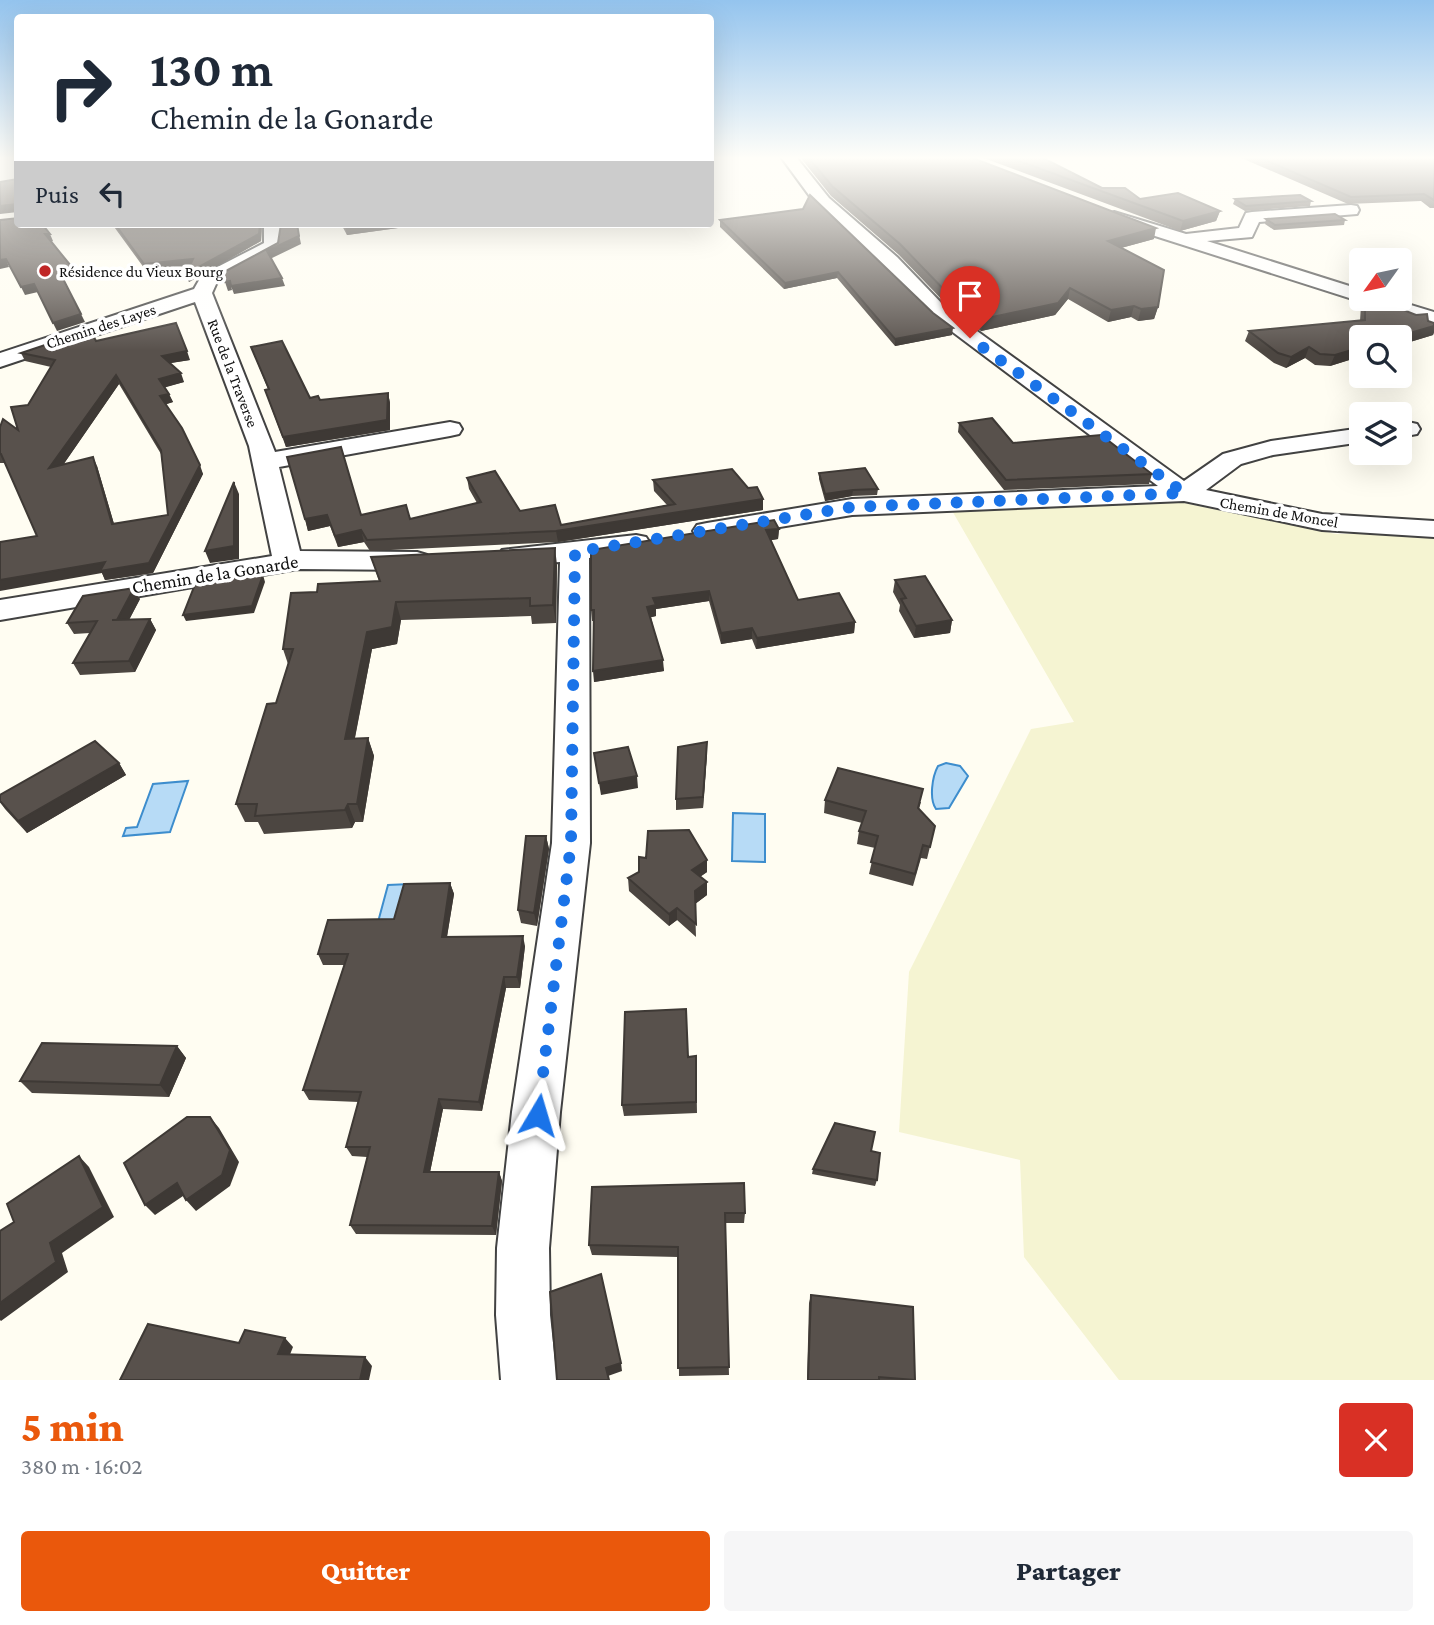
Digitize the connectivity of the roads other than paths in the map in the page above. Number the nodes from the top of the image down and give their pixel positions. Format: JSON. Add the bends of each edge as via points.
{"nodes":[{"id":1,"x":845,"y":221,"type":"edge"},
{"id":2,"x":1129,"y":221,"type":"edge"},
{"id":3,"x":1250,"y":221,"type":"edge"},
{"id":4,"x":273,"y":228,"type":"edge"},
{"id":5,"x":1177,"y":239,"type":"junction"},
{"id":6,"x":202,"y":293,"type":"junction"},
{"id":7,"x":1349,"y":293,"type":"edge"},
{"id":8,"x":1412,"y":312,"type":"edge"},
{"id":9,"x":1434,"y":319,"type":"edge"},
{"id":10,"x":0,"y":360,"type":"edge"},
{"id":11,"x":450,"y":429,"type":"dead end"},
{"id":12,"x":1349,"y":437,"type":"edge"},
{"id":13,"x":265,"y":462,"type":"junction"},
{"id":14,"x":1184,"y":493,"type":"junction"},
{"id":15,"x":1434,"y":529,"type":"edge"},
{"id":16,"x":575,"y":552,"type":"junction"},
{"id":17,"x":491,"y":557,"type":"edge"},
{"id":18,"x":438,"y":560,"type":"edge"},
{"id":19,"x":288,"y":561,"type":"junction"},
{"id":20,"x":0,"y":610,"type":"edge"},
{"id":21,"x":529,"y":1380,"type":"edge"}],
"edges":[{"from":1,"to":14,"type":"street","name":"Chemin de Moncel","via":[[941,314]]},
{"from":2,"to":5,"type":"street"},
{"from":3,"to":5,"type":"street","via":[[1246,233]]},
{"from":4,"to":6,"type":"street","via":[[273,245],[209,279]]},
{"from":5,"to":7,"type":"street"},
{"from":6,"to":10,"type":"street","name":"Chemin des Layes"},
{"from":6,"to":13,"type":"street","name":"Rue de la Traverse"},
{"from":8,"to":9,"type":"street"},
{"from":11,"to":13,"type":"street"},
{"from":12,"to":14,"type":"street","via":[[1271,448],[1232,459]]},
{"from":13,"to":19,"type":"street","name":"Rue de la Traverse"},
{"from":14,"to":15,"type":"street","name":"Chemin de Moncel","via":[[1322,522]]},
{"from":14,"to":16,"type":"street","via":[[852,507]]},
{"from":16,"to":17,"type":"street"},
{"from":16,"to":21,"type":"street","via":[[571,843],[525,1224],[523,1340]]},
{"from":18,"to":19,"type":"street","name":"Chemin de la Gonarde"},
{"from":19,"to":20,"type":"street","name":"Chemin de la Gonarde"}]}
